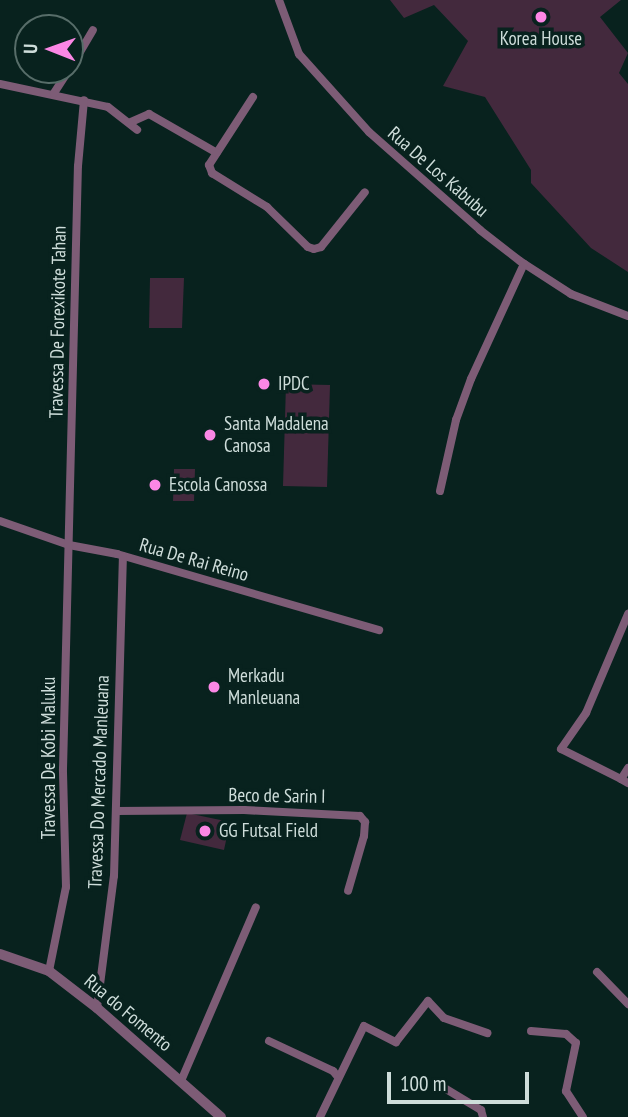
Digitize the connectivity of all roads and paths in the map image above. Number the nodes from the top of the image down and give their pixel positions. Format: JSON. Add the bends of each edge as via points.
{"nodes":[{"id":1,"x":279,"y":0,"type":"edge"},
{"id":2,"x":93,"y":30,"type":"dead end"},
{"id":3,"x":84,"y":46,"type":"edge"},
{"id":4,"x":0,"y":84,"type":"edge"},
{"id":5,"x":60,"y":84,"type":"edge"},
{"id":6,"x":54,"y":93,"type":"junction"},
{"id":7,"x":253,"y":97,"type":"dead end"},
{"id":8,"x":83,"y":100,"type":"junction"},
{"id":9,"x":131,"y":122,"type":"junction"},
{"id":10,"x":137,"y":130,"type":"dead end"},
{"id":11,"x":217,"y":153,"type":"junction"},
{"id":12,"x":365,"y":192,"type":"dead end"},
{"id":13,"x":524,"y":264,"type":"junction"},
{"id":14,"x":628,"y":316,"type":"edge"},
{"id":15,"x":440,"y":491,"type":"dead end"},
{"id":16,"x":0,"y":521,"type":"edge"},
{"id":17,"x":69,"y":544,"type":"junction"},
{"id":18,"x":123,"y":556,"type":"junction"},
{"id":19,"x":628,"y":614,"type":"edge"},
{"id":20,"x":379,"y":629,"type":"dead end"},
{"id":21,"x":628,"y":768,"type":"edge"},
{"id":22,"x":625,"y":781,"type":"edge"},
{"id":23,"x":116,"y":811,"type":"junction"},
{"id":24,"x":348,"y":891,"type":"dead end"},
{"id":25,"x":256,"y":907,"type":"dead end"},
{"id":26,"x":0,"y":954,"type":"edge"},
{"id":27,"x":49,"y":971,"type":"junction"},
{"id":28,"x":597,"y":972,"type":"dead end"},
{"id":29,"x":628,"y":1004,"type":"edge"},
{"id":30,"x":97,"y":1008,"type":"junction"},
{"id":31,"x":531,"y":1031,"type":"dead end"},
{"id":32,"x":487,"y":1033,"type":"dead end"},
{"id":33,"x":269,"y":1041,"type":"dead end"},
{"id":34,"x":338,"y":1077,"type":"junction"},
{"id":35,"x":181,"y":1082,"type":"junction"},
{"id":36,"x":446,"y":1089,"type":"dead end"},
{"id":37,"x":221,"y":1117,"type":"edge"},
{"id":38,"x":320,"y":1117,"type":"edge"},
{"id":39,"x":483,"y":1117,"type":"edge"},
{"id":40,"x":583,"y":1117,"type":"edge"}],
"edges":[{"from":1,"to":13,"type":"street","name":"Rua De Los Kabubu","via":[[299,54],[369,132]]},
{"from":2,"to":3,"type":"street"},
{"from":4,"to":6,"type":"street"},
{"from":5,"to":6,"type":"street"},
{"from":6,"to":8,"type":"street"},
{"from":7,"to":11,"type":"street"},
{"from":8,"to":9,"type":"street","via":[[108,107]]},
{"from":8,"to":17,"type":"street","name":"Travessa De Forexikote Tahan"},
{"from":9,"to":10,"type":"street"},
{"from":9,"to":11,"type":"street","via":[[149,114]]},
{"from":11,"to":12,"type":"street","via":[[209,166],[212,173],[267,207],[314,249],[321,247]]},
{"from":13,"to":14,"type":"street","name":"Rua De Los Kabubu","via":[[570,294]]},
{"from":13,"to":15,"type":"street","via":[[463,400]]},
{"from":16,"to":17,"type":"street","name":"Rua De Rai Reino"},
{"from":17,"to":18,"type":"street","name":"Rua De Rai Reino"},
{"from":17,"to":27,"type":"street","name":"Travessa De Kobi Maluku","via":[[63,769],[66,887]]},
{"from":18,"to":20,"type":"street","name":"Rua De Rai Reino"},
{"from":18,"to":23,"type":"street","name":"Travessa Do Mercado Manleuana"},
{"from":19,"to":22,"type":"street","via":[[586,713],[562,749]]},
{"from":21,"to":22,"type":"street"},
{"from":23,"to":24,"type":"street","name":"Beco de Sarin I","via":[[244,810],[359,816],[365,822],[364,836]]},
{"from":23,"to":30,"type":"street","name":"Travessa Do Mercado Manleuana","via":[[110,925]]},
{"from":25,"to":35,"type":"street"},
{"from":26,"to":27,"type":"street","name":"Rua do Fomento"},
{"from":27,"to":30,"type":"street","name":"Rua do Fomento"},
{"from":28,"to":29,"type":"street"},
{"from":30,"to":35,"type":"street","name":"Rua do Fomento"},
{"from":31,"to":40,"type":"street","via":[[566,1034],[576,1043],[566,1091]]},
{"from":32,"to":34,"type":"street","via":[[443,1018],[428,1001],[396,1042],[367,1026],[360,1028]]},
{"from":33,"to":34,"type":"street"},
{"from":34,"to":38,"type":"street"},
{"from":35,"to":37,"type":"street","name":"Rua do Fomento"},
{"from":36,"to":39,"type":"street","via":[[481,1110]]}]}
